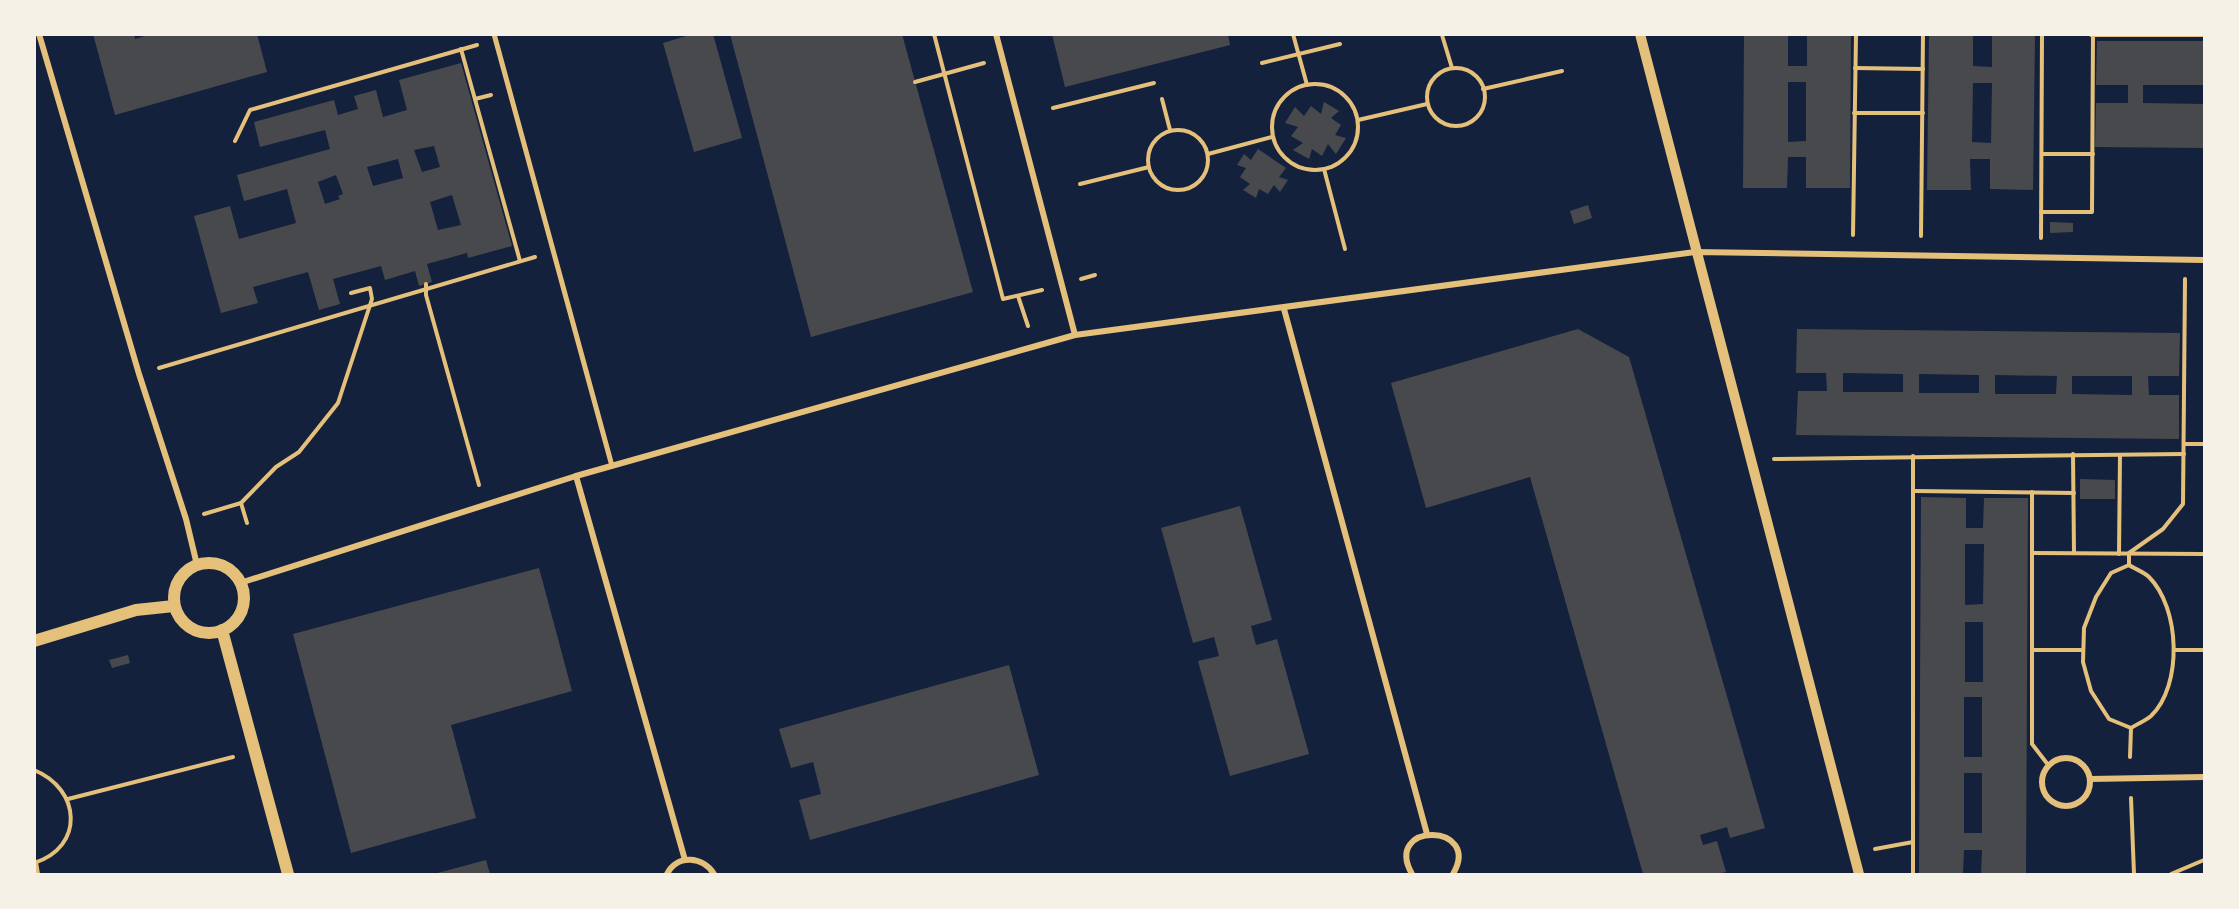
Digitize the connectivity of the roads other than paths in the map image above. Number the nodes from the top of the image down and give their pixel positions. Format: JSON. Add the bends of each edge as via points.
{"nodes":[{"id":1,"x":39,"y":34,"type":"edge"},
{"id":2,"x":996,"y":34,"type":"edge"},
{"id":3,"x":1640,"y":34,"type":"edge"},
{"id":4,"x":495,"y":37,"type":"edge"},
{"id":5,"x":1695,"y":252,"type":"junction"},
{"id":6,"x":2205,"y":260,"type":"edge"},
{"id":7,"x":1284,"y":309,"type":"junction"},
{"id":8,"x":1075,"y":335,"type":"junction"},
{"id":9,"x":612,"y":466,"type":"junction"},
{"id":10,"x":576,"y":476,"type":"junction"},
{"id":11,"x":197,"y":565,"type":"junction"},
{"id":12,"x":240,"y":583,"type":"junction"},
{"id":13,"x":174,"y":606,"type":"junction"},
{"id":14,"x":222,"y":630,"type":"junction"},
{"id":15,"x":34,"y":641,"type":"edge"},
{"id":16,"x":2205,"y":777,"type":"edge"},
{"id":17,"x":2090,"y":779,"type":"junction"},
{"id":18,"x":1427,"y":834,"type":"junction"},
{"id":19,"x":685,"y":860,"type":"junction"},
{"id":20,"x":288,"y":874,"type":"edge"},
{"id":21,"x":667,"y":874,"type":"edge"},
{"id":22,"x":714,"y":874,"type":"edge"},
{"id":23,"x":1412,"y":874,"type":"edge"},
{"id":24,"x":1453,"y":874,"type":"edge"},
{"id":25,"x":1859,"y":874,"type":"edge"}],
"edges":[{"from":1,"to":11,"type":"street"},
{"from":2,"to":8,"type":"street"},
{"from":3,"to":5,"type":"street"},
{"from":4,"to":9,"type":"street"},
{"from":5,"to":6,"type":"street"},
{"from":5,"to":7,"type":"street"},
{"from":5,"to":25,"type":"street"},
{"from":7,"to":8,"type":"street"},
{"from":7,"to":18,"type":"street"},
{"from":8,"to":9,"type":"street"},
{"from":9,"to":10,"type":"street"},
{"from":10,"to":12,"type":"street"},
{"from":10,"to":19,"type":"street"},
{"from":11,"to":12,"type":"main road","via":[[219,564],[234,573]]},
{"from":11,"to":13,"type":"main road","via":[[186,571],[176,585]]},
{"from":12,"to":14,"type":"main road","via":[[243,606],[232,624]]},
{"from":13,"to":14,"type":"main road","via":[[194,630]]},
{"from":13,"to":15,"type":"main road","via":[[136,610]]},
{"from":14,"to":20,"type":"main road"},
{"from":16,"to":17,"type":"street"},
{"from":17,"to":17,"type":"street","via":[[2087,794],[2076,804],[2061,806],[2048,799],[2042,785],[2044,770],[2055,760],[2070,758],[2084,766]]},
{"from":18,"to":23,"type":"street","via":[[1410,846],[1408,866]]},
{"from":18,"to":24,"type":"street","via":[[1447,838],[1454,845],[1458,864]]},
{"from":19,"to":21,"type":"street"},
{"from":19,"to":22,"type":"street","via":[[705,863]]}]}
